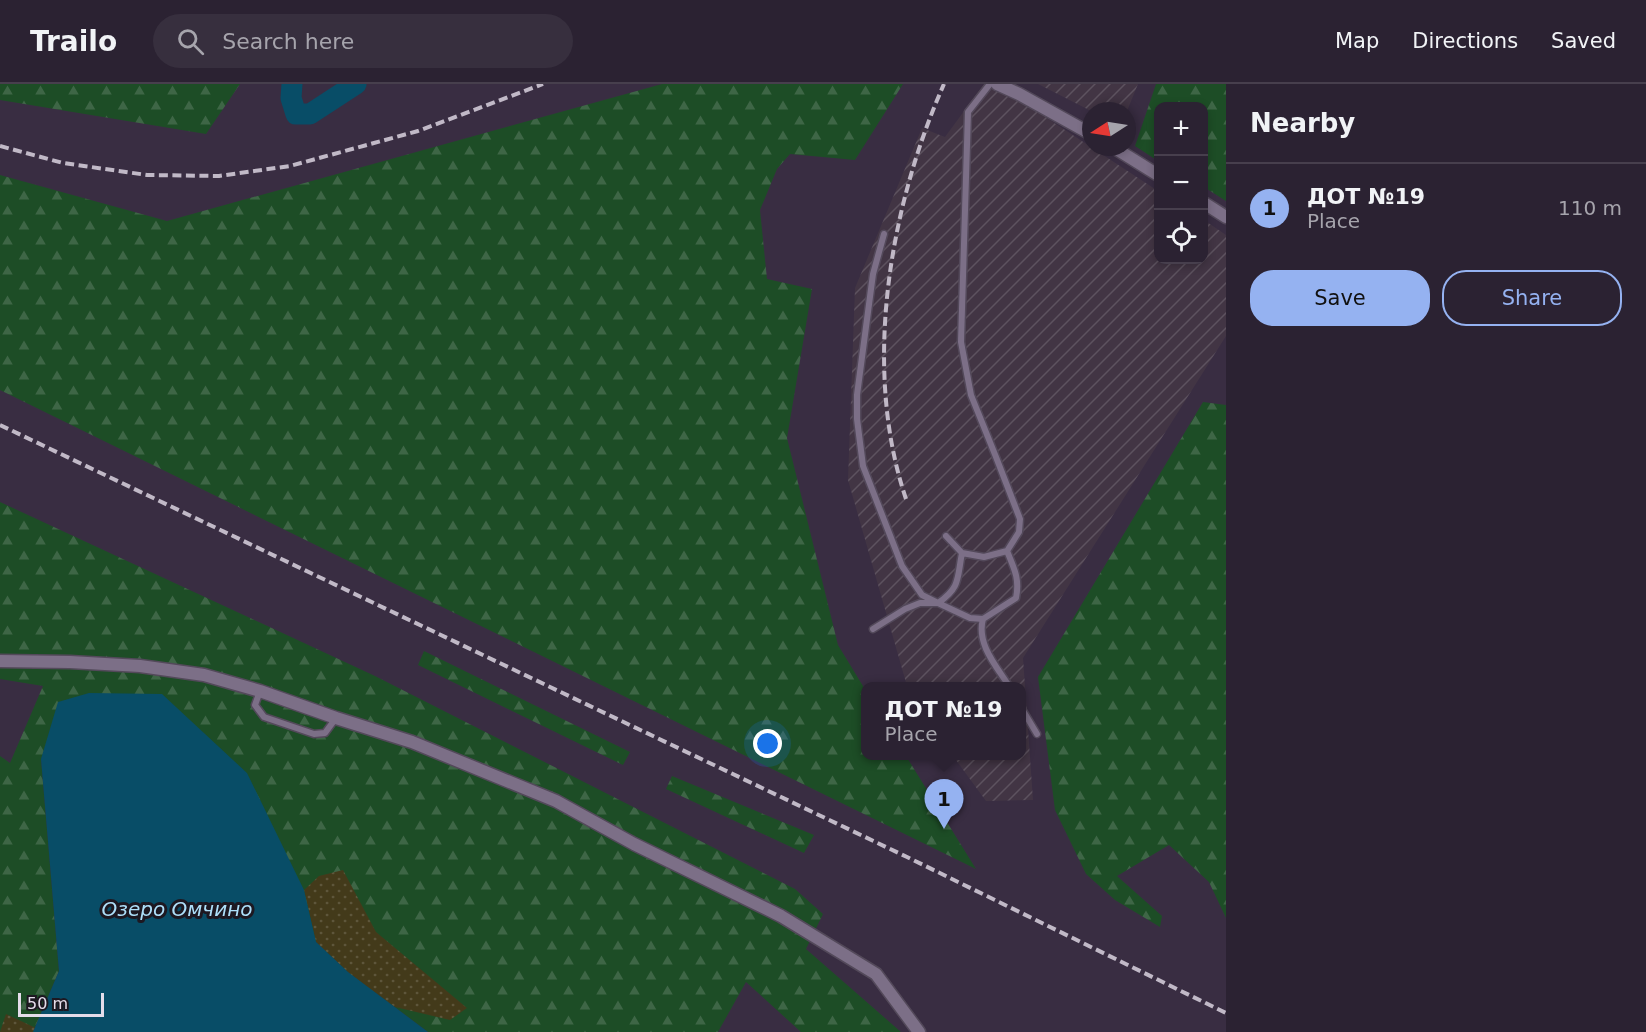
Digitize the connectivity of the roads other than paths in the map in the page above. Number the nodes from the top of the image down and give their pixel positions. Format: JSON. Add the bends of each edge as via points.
{"nodes":[{"id":1,"x":990,"y":84,"type":"edge"},
{"id":2,"x":997,"y":84,"type":"edge"},
{"id":3,"x":1082,"y":129,"type":"edge"},
{"id":4,"x":1127,"y":156,"type":"edge"},
{"id":5,"x":1154,"y":173,"type":"edge"},
{"id":6,"x":1208,"y":206,"type":"edge"},
{"id":7,"x":1226,"y":217,"type":"edge"},
{"id":8,"x":884,"y":234,"type":"dead end"},
{"id":9,"x":946,"y":536,"type":"dead end"},
{"id":10,"x":1007,"y":551,"type":"junction"},
{"id":11,"x":962,"y":553,"type":"junction"},
{"id":12,"x":938,"y":603,"type":"junction"},
{"id":13,"x":983,"y":620,"type":"junction"},
{"id":14,"x":873,"y":629,"type":"dead end"},
{"id":15,"x":0,"y":661,"type":"edge"},
{"id":16,"x":1006,"y":682,"type":"edge"},
{"id":17,"x":260,"y":691,"type":"junction"},
{"id":18,"x":1026,"y":716,"type":"edge"},
{"id":19,"x":336,"y":718,"type":"junction"},
{"id":20,"x":1037,"y":734,"type":"dead end"},
{"id":21,"x":919,"y":1032,"type":"edge"}],
"edges":[{"from":1,"to":10,"type":"lane","via":[[968,112],[961,342],[971,395],[1020,519],[1019,532]]},
{"from":2,"to":3,"type":"street"},
{"from":4,"to":5,"type":"street"},
{"from":6,"to":7,"type":"street"},
{"from":8,"to":12,"type":"lane","via":[[873,274],[857,395],[862,466],[902,566],[922,595]]},
{"from":9,"to":11,"type":"lane"},
{"from":10,"to":11,"type":"lane","via":[[984,557]]},
{"from":10,"to":13,"type":"lane","via":[[1018,578],[1016,598]]},
{"from":11,"to":12,"type":"lane","via":[[952,593]]},
{"from":12,"to":13,"type":"lane"},
{"from":12,"to":14,"type":"lane","via":[[920,603]]},
{"from":13,"to":16,"type":"lane","via":[[982,640]]},
{"from":15,"to":17,"type":"street","via":[[140,666],[204,675]]},
{"from":17,"to":19,"type":"street"},
{"from":17,"to":19,"type":"lane","via":[[255,705],[264,717],[314,734],[326,733]]},
{"from":18,"to":20,"type":"lane"},
{"from":19,"to":21,"type":"street","via":[[412,742],[556,801],[781,916],[876,974]]}]}
